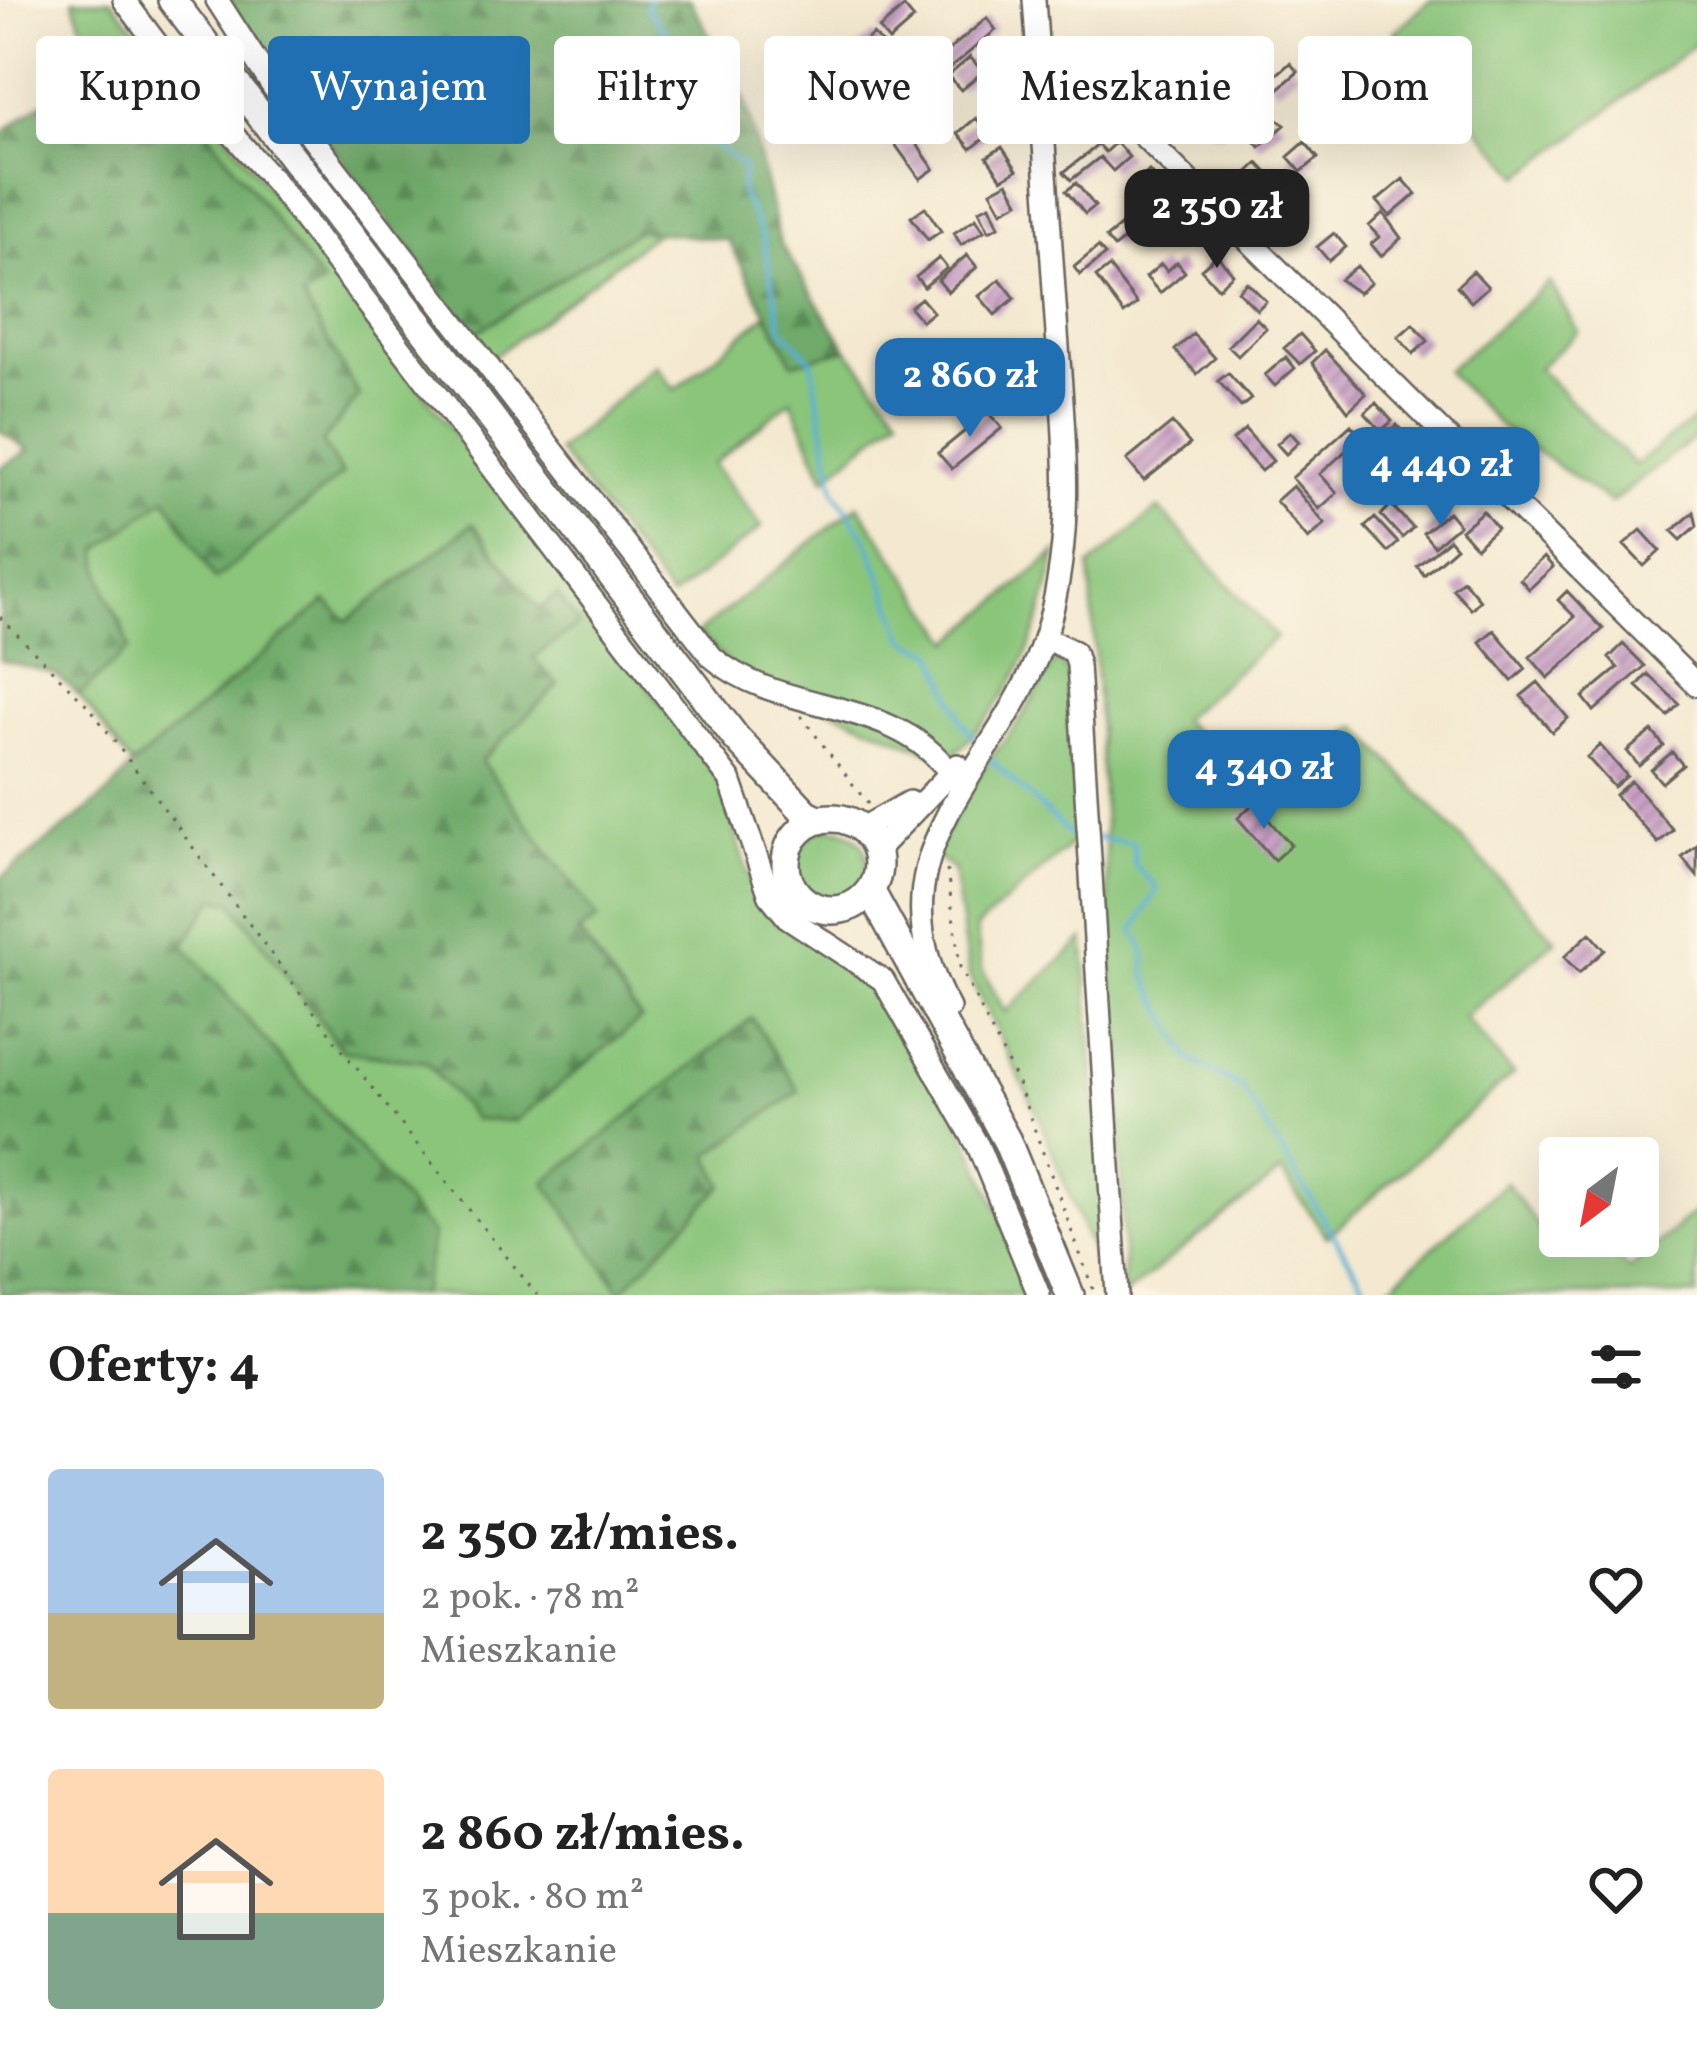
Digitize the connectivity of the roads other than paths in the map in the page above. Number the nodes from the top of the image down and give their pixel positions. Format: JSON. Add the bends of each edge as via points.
{"nodes":[{"id":1,"x":124,"y":0,"type":"edge"},
{"id":2,"x":218,"y":0,"type":"edge"},
{"id":3,"x":1034,"y":0,"type":"edge"},
{"id":4,"x":174,"y":4,"type":"edge"},
{"id":5,"x":1036,"y":36,"type":"edge"},
{"id":6,"x":1043,"y":144,"type":"edge"},
{"id":7,"x":1152,"y":144,"type":"edge"},
{"id":8,"x":1045,"y":638,"type":"junction"},
{"id":9,"x":1697,"y":685,"type":"edge"},
{"id":10,"x":736,"y":738,"type":"junction"},
{"id":11,"x":982,"y":749,"type":"junction"},
{"id":12,"x":950,"y":773,"type":"junction"},
{"id":13,"x":820,"y":820,"type":"junction"},
{"id":14,"x":871,"y":831,"type":"junction"},
{"id":15,"x":796,"y":837,"type":"junction"},
{"id":16,"x":860,"y":898,"type":"junction"},
{"id":17,"x":963,"y":1057,"type":"junction"},
{"id":18,"x":1040,"y":1295,"type":"edge"},
{"id":19,"x":1070,"y":1295,"type":"edge"},
{"id":20,"x":1117,"y":1295,"type":"edge"}],
"edges":[{"from":1,"to":18,"type":"street","via":[[274,181],[730,780],[770,896],[787,917],[883,980],[978,1146]]},
{"from":2,"to":12,"type":"street","via":[[273,87],[691,633],[728,670],[898,728]]},
{"from":3,"to":5,"type":"street"},
{"from":4,"to":10,"type":"main road"},
{"from":6,"to":8,"type":"street","via":[[1066,494],[1064,569]]},
{"from":7,"to":9,"type":"street"},
{"from":8,"to":11,"type":"street"},
{"from":8,"to":20,"type":"street","via":[[1074,652],[1078,665]]},
{"from":10,"to":13,"type":"main road"},
{"from":10,"to":15,"type":"main road"},
{"from":11,"to":12,"type":"street"},
{"from":11,"to":17,"type":"street","via":[[936,830],[920,903],[924,945]]},
{"from":12,"to":14,"type":"street"},
{"from":13,"to":14,"type":"main road"},
{"from":13,"to":15,"type":"main road"},
{"from":14,"to":16,"type":"main road","via":[[878,871]]},
{"from":15,"to":16,"type":"main road","via":[[786,864],[796,892],[820,908]]},
{"from":16,"to":17,"type":"main road"},
{"from":17,"to":19,"type":"main road","via":[[1027,1182]]}]}
